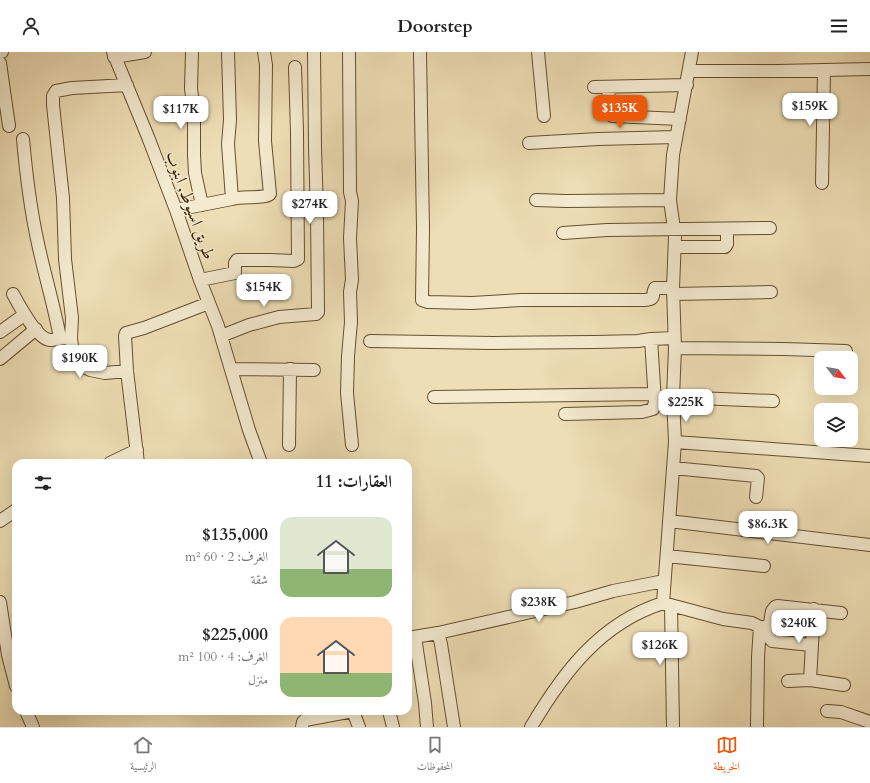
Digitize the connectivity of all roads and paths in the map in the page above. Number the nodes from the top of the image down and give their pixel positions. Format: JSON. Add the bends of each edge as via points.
{"nodes":[{"id":1,"x":145,"y":52,"type":"edge"},
{"id":2,"x":192,"y":52,"type":"edge"},
{"id":3,"x":228,"y":52,"type":"edge"},
{"id":4,"x":264,"y":52,"type":"edge"},
{"id":5,"x":314,"y":52,"type":"edge"},
{"id":6,"x":349,"y":52,"type":"edge"},
{"id":7,"x":420,"y":52,"type":"edge"},
{"id":8,"x":538,"y":52,"type":"edge"},
{"id":9,"x":692,"y":52,"type":"edge"},
{"id":10,"x":114,"y":54,"type":"edge"},
{"id":11,"x":0,"y":63,"type":"edge"},
{"id":12,"x":295,"y":67,"type":"dead end"},
{"id":13,"x":870,"y":69,"type":"edge"},
{"id":14,"x":824,"y":70,"type":"junction"},
{"id":15,"x":690,"y":71,"type":"junction"},
{"id":16,"x":127,"y":85,"type":"junction"},
{"id":17,"x":687,"y":85,"type":"junction"},
{"id":18,"x":594,"y":87,"type":"dead end"},
{"id":19,"x":609,"y":87,"type":"junction"},
{"id":20,"x":544,"y":116,"type":"dead end"},
{"id":21,"x":680,"y":119,"type":"junction"},
{"id":22,"x":9,"y":126,"type":"dead end"},
{"id":23,"x":676,"y":137,"type":"junction"},
{"id":24,"x":23,"y":139,"type":"dead end"},
{"id":25,"x":529,"y":143,"type":"dead end"},
{"id":26,"x":822,"y":183,"type":"dead end"},
{"id":27,"x":232,"y":199,"type":"junction"},
{"id":28,"x":536,"y":200,"type":"dead end"},
{"id":29,"x":670,"y":200,"type":"junction"},
{"id":30,"x":202,"y":205,"type":"junction"},
{"id":31,"x":176,"y":210,"type":"junction"},
{"id":32,"x":770,"y":228,"type":"dead end"},
{"id":33,"x":674,"y":229,"type":"junction"},
{"id":34,"x":727,"y":229,"type":"junction"},
{"id":35,"x":563,"y":233,"type":"dead end"},
{"id":36,"x":675,"y":247,"type":"junction"},
{"id":37,"x":200,"y":280,"type":"junction"},
{"id":38,"x":673,"y":291,"type":"junction"},
{"id":39,"x":770,"y":292,"type":"dead end"},
{"id":40,"x":13,"y":294,"type":"dead end"},
{"id":41,"x":209,"y":303,"type":"junction"},
{"id":42,"x":24,"y":315,"type":"junction"},
{"id":43,"x":36,"y":329,"type":"junction"},
{"id":44,"x":0,"y":332,"type":"edge"},
{"id":45,"x":221,"y":336,"type":"junction"},
{"id":46,"x":66,"y":338,"type":"junction"},
{"id":47,"x":651,"y":339,"type":"junction"},
{"id":48,"x":370,"y":341,"type":"dead end"},
{"id":49,"x":674,"y":343,"type":"junction"},
{"id":50,"x":846,"y":351,"type":"dead end"},
{"id":51,"x":0,"y":359,"type":"edge"},
{"id":52,"x":232,"y":369,"type":"junction"},
{"id":53,"x":290,"y":369,"type":"junction"},
{"id":54,"x":314,"y":370,"type":"dead end"},
{"id":55,"x":127,"y":371,"type":"junction"},
{"id":56,"x":654,"y":394,"type":"junction"},
{"id":57,"x":434,"y":397,"type":"dead end"},
{"id":58,"x":673,"y":397,"type":"junction"},
{"id":59,"x":773,"y":401,"type":"dead end"},
{"id":60,"x":565,"y":414,"type":"dead end"},
{"id":61,"x":675,"y":442,"type":"junction"},
{"id":62,"x":289,"y":444,"type":"dead end"},
{"id":63,"x":352,"y":445,"type":"dead end"},
{"id":64,"x":136,"y":450,"type":"junction"},
{"id":65,"x":870,"y":456,"type":"edge"},
{"id":66,"x":118,"y":459,"type":"edge"},
{"id":67,"x":137,"y":459,"type":"edge"},
{"id":68,"x":260,"y":459,"type":"edge"},
{"id":69,"x":673,"y":468,"type":"junction"},
{"id":70,"x":756,"y":497,"type":"dead end"},
{"id":71,"x":12,"y":513,"type":"edge"},
{"id":72,"x":0,"y":521,"type":"edge"},
{"id":73,"x":669,"y":521,"type":"junction"},
{"id":74,"x":870,"y":545,"type":"edge"},
{"id":75,"x":667,"y":556,"type":"junction"},
{"id":76,"x":764,"y":566,"type":"dead end"},
{"id":77,"x":664,"y":581,"type":"junction"},
{"id":78,"x":0,"y":602,"type":"edge"},
{"id":79,"x":667,"y":604,"type":"junction"},
{"id":80,"x":814,"y":610,"type":"junction"},
{"id":81,"x":841,"y":613,"type":"dead end"},
{"id":82,"x":765,"y":628,"type":"junction"},
{"id":83,"x":438,"y":633,"type":"junction"},
{"id":84,"x":412,"y":637,"type":"edge"},
{"id":85,"x":412,"y":642,"type":"edge"},
{"id":86,"x":811,"y":645,"type":"junction"},
{"id":87,"x":12,"y":670,"type":"edge"},
{"id":88,"x":810,"y":680,"type":"junction"},
{"id":89,"x":788,"y":681,"type":"dead end"},
{"id":90,"x":844,"y":685,"type":"dead end"},
{"id":91,"x":827,"y":711,"type":"dead end"},
{"id":92,"x":28,"y":715,"type":"edge"},
{"id":93,"x":343,"y":715,"type":"edge"},
{"id":94,"x":354,"y":715,"type":"edge"},
{"id":95,"x":390,"y":715,"type":"edge"},
{"id":96,"x":326,"y":722,"type":"edge"},
{"id":97,"x":870,"y":722,"type":"edge"},
{"id":98,"x":33,"y":727,"type":"edge"},
{"id":99,"x":302,"y":727,"type":"edge"},
{"id":100,"x":359,"y":727,"type":"edge"},
{"id":101,"x":393,"y":727,"type":"edge"},
{"id":102,"x":427,"y":727,"type":"edge"},
{"id":103,"x":454,"y":727,"type":"edge"},
{"id":104,"x":531,"y":727,"type":"edge"},
{"id":105,"x":673,"y":727,"type":"edge"},
{"id":106,"x":757,"y":727,"type":"edge"}],
"edges":[{"from":1,"to":10,"type":"street"},
{"from":2,"to":30,"type":"street","via":[[195,172]]},
{"from":3,"to":27,"type":"street"},
{"from":4,"to":27,"type":"street","via":[[265,141],[270,194]]},
{"from":5,"to":45,"type":"street","via":[[318,312],[271,319]]},
{"from":6,"to":63,"type":"street","via":[[352,280],[347,393]]},
{"from":7,"to":38,"type":"street","via":[[422,300],[472,303],[521,300],[645,300],[652,298],[655,288]]},
{"from":8,"to":20,"type":"street"},
{"from":9,"to":15,"type":"street"},
{"from":10,"to":16,"type":"street","name":"طريق اسيوط, ابنوب"},
{"from":11,"to":22,"type":"street"},
{"from":12,"to":37,"type":"street","via":[[298,259],[237,260],[235,273]]},
{"from":13,"to":14,"type":"street"},
{"from":14,"to":15,"type":"street"},
{"from":14,"to":26,"type":"street"},
{"from":15,"to":17,"type":"street"},
{"from":16,"to":31,"type":"street","name":"طريق اسيوط, ابنوب"},
{"from":16,"to":46,"type":"street","via":[[61,90],[56,91],[53,96],[72,318]]},
{"from":17,"to":19,"type":"street"},
{"from":17,"to":21,"type":"street"},
{"from":18,"to":19,"type":"street"},
{"from":19,"to":21,"type":"street","via":[[608,110],[612,116]]},
{"from":21,"to":23,"type":"street"},
{"from":23,"to":25,"type":"street"},
{"from":23,"to":29,"type":"street"},
{"from":24,"to":46,"type":"street","via":[[33,221],[53,302]]},
{"from":27,"to":30,"type":"street"},
{"from":28,"to":29,"type":"street"},
{"from":29,"to":33,"type":"street"},
{"from":30,"to":31,"type":"street"},
{"from":31,"to":37,"type":"street","name":"طريق اسيوط, ابنوب"},
{"from":32,"to":34,"type":"street"},
{"from":33,"to":34,"type":"street"},
{"from":33,"to":35,"type":"street"},
{"from":33,"to":36,"type":"street"},
{"from":34,"to":36,"type":"street","via":[[725,247]]},
{"from":36,"to":38,"type":"street"},
{"from":37,"to":41,"type":"street","name":"طريق اسيوط, ابنوب"},
{"from":38,"to":39,"type":"street"},
{"from":38,"to":49,"type":"street"},
{"from":40,"to":42,"type":"street"},
{"from":41,"to":45,"type":"street","name":"طريق اسيوط, ابنوب"},
{"from":41,"to":55,"type":"street","via":[[126,333]]},
{"from":42,"to":43,"type":"street"},
{"from":42,"to":44,"type":"street"},
{"from":43,"to":46,"type":"street","via":[[46,339]]},
{"from":43,"to":51,"type":"street"},
{"from":45,"to":52,"type":"street","name":"طريق اسيوط, ابنوب"},
{"from":46,"to":55,"type":"street","via":[[76,363],[81,366],[105,372]]},
{"from":47,"to":48,"type":"street","via":[[493,343]]},
{"from":47,"to":49,"type":"street"},
{"from":47,"to":56,"type":"street"},
{"from":49,"to":50,"type":"street"},
{"from":49,"to":58,"type":"street"},
{"from":52,"to":53,"type":"street"},
{"from":52,"to":68,"type":"street","name":"طريق اسيوط, ابنوب"},
{"from":53,"to":54,"type":"street"},
{"from":53,"to":62,"type":"street"},
{"from":55,"to":64,"type":"street"},
{"from":56,"to":57,"type":"street"},
{"from":56,"to":60,"type":"street","via":[[654,408],[651,410]]},
{"from":58,"to":59,"type":"street"},
{"from":58,"to":61,"type":"street"},
{"from":61,"to":65,"type":"street"},
{"from":61,"to":69,"type":"street"},
{"from":64,"to":66,"type":"street"},
{"from":64,"to":67,"type":"street"},
{"from":69,"to":70,"type":"street","via":[[756,476]]},
{"from":69,"to":73,"type":"street"},
{"from":71,"to":72,"type":"street"},
{"from":73,"to":74,"type":"street"},
{"from":73,"to":75,"type":"street"},
{"from":75,"to":76,"type":"street"},
{"from":75,"to":77,"type":"street"},
{"from":77,"to":79,"type":"street"},
{"from":77,"to":83,"type":"street","via":[[613,590],[575,602]]},
{"from":78,"to":87,"type":"street"},
{"from":79,"to":82,"type":"street"},
{"from":79,"to":104,"type":"street","via":[[635,614],[602,636],[564,676]]},
{"from":79,"to":105,"type":"street"},
{"from":80,"to":81,"type":"street"},
{"from":80,"to":82,"type":"street","via":[[775,607]]},
{"from":80,"to":86,"type":"street"},
{"from":82,"to":86,"type":"street","via":[[772,642]]},
{"from":82,"to":106,"type":"street","via":[[758,657]]},
{"from":83,"to":84,"type":"street"},
{"from":83,"to":103,"type":"street"},
{"from":85,"to":102,"type":"street","via":[[425,703]]},
{"from":86,"to":88,"type":"street"},
{"from":88,"to":89,"type":"street"},
{"from":88,"to":90,"type":"street"},
{"from":91,"to":97,"type":"street","via":[[841,712]]},
{"from":92,"to":98,"type":"street"},
{"from":93,"to":96,"type":"street"},
{"from":94,"to":100,"type":"street"},
{"from":95,"to":101,"type":"street"},
{"from":96,"to":99,"type":"street","via":[[305,720]]}]}
